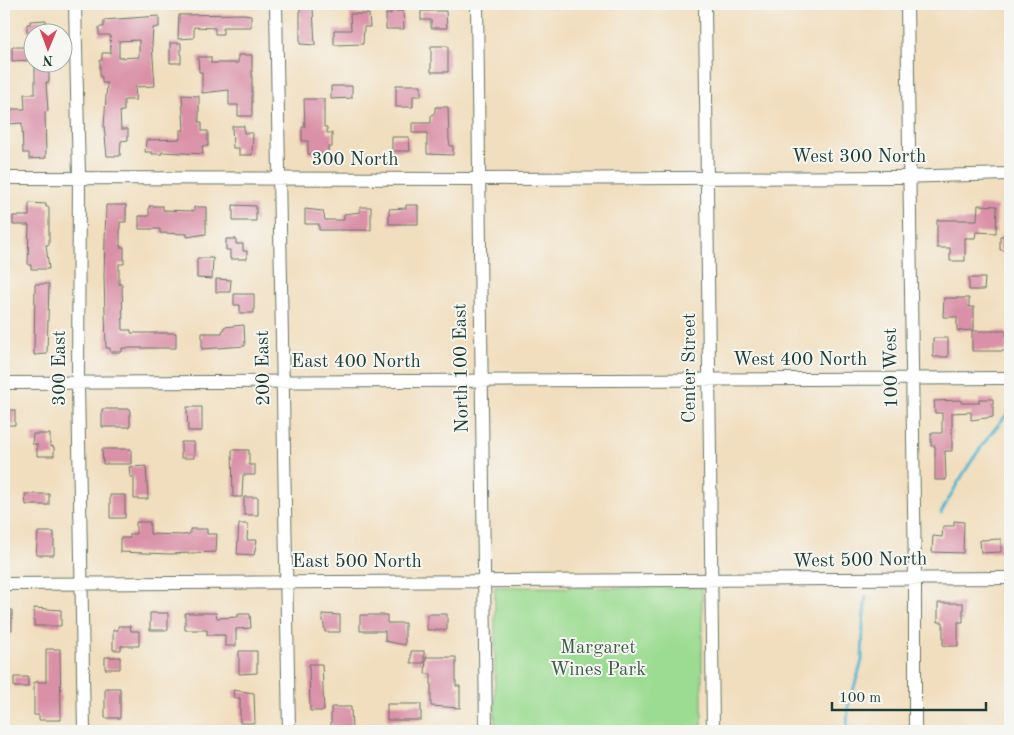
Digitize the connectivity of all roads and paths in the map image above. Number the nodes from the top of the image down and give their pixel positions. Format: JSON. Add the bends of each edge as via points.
{"nodes":[{"id":1,"x":75,"y":4,"type":"edge"},
{"id":2,"x":276,"y":4,"type":"edge"},
{"id":3,"x":478,"y":4,"type":"edge"},
{"id":4,"x":705,"y":4,"type":"edge"},
{"id":5,"x":907,"y":4,"type":"edge"},
{"id":6,"x":1010,"y":174,"type":"edge"},
{"id":7,"x":79,"y":177,"type":"junction"},
{"id":8,"x":707,"y":177,"type":"junction"},
{"id":9,"x":908,"y":177,"type":"junction"},
{"id":10,"x":4,"y":178,"type":"edge"},
{"id":11,"x":479,"y":179,"type":"junction"},
{"id":12,"x":280,"y":180,"type":"junction"},
{"id":13,"x":709,"y":378,"type":"junction"},
{"id":14,"x":1010,"y":378,"type":"edge"},
{"id":15,"x":911,"y":379,"type":"junction"},
{"id":16,"x":480,"y":380,"type":"junction"},
{"id":17,"x":283,"y":381,"type":"junction"},
{"id":18,"x":4,"y":383,"type":"edge"},
{"id":19,"x":78,"y":384,"type":"junction"},
{"id":20,"x":1010,"y":578,"type":"edge"},
{"id":21,"x":915,"y":579,"type":"junction"},
{"id":22,"x":286,"y":581,"type":"junction"},
{"id":23,"x":484,"y":581,"type":"junction"},
{"id":24,"x":711,"y":581,"type":"junction"},
{"id":25,"x":83,"y":583,"type":"junction"},
{"id":26,"x":4,"y":584,"type":"edge"},
{"id":27,"x":84,"y":731,"type":"edge"},
{"id":28,"x":289,"y":731,"type":"edge"},
{"id":29,"x":486,"y":731,"type":"edge"},
{"id":30,"x":713,"y":731,"type":"edge"},
{"id":31,"x":915,"y":731,"type":"edge"}],
"edges":[{"from":1,"to":7,"type":"street","name":"300 East"},
{"from":2,"to":12,"type":"street","name":"200 East"},
{"from":3,"to":11,"type":"street","name":"North 100 East"},
{"from":4,"to":8,"type":"street","name":"Center Street"},
{"from":5,"to":9,"type":"street","name":"100 West"},
{"from":6,"to":9,"type":"street","name":"West 300 North"},
{"from":7,"to":10,"type":"street","name":"300 North"},
{"from":7,"to":12,"type":"street","name":"300 North"},
{"from":7,"to":19,"type":"street","name":"300 East"},
{"from":8,"to":9,"type":"street","name":"West 300 North"},
{"from":8,"to":11,"type":"street","name":"300 North"},
{"from":8,"to":13,"type":"street","name":"Center Street"},
{"from":9,"to":15,"type":"street","name":"100 West"},
{"from":11,"to":12,"type":"street","name":"300 North"},
{"from":11,"to":16,"type":"street","name":"North 100 East"},
{"from":12,"to":17,"type":"street","name":"200 East"},
{"from":13,"to":15,"type":"street","name":"West 400 North"},
{"from":13,"to":16,"type":"street","name":"East 400 North"},
{"from":13,"to":24,"type":"street","name":"Center Street"},
{"from":14,"to":15,"type":"street","name":"West 400 North"},
{"from":15,"to":21,"type":"street","name":"100 West"},
{"from":16,"to":17,"type":"street","name":"East 400 North"},
{"from":16,"to":23,"type":"street","name":"North 100 East"},
{"from":17,"to":19,"type":"street","name":"East 400 North"},
{"from":17,"to":22,"type":"street","name":"200 East"},
{"from":18,"to":19,"type":"street","name":"East 400 North"},
{"from":19,"to":25,"type":"street","name":"300 East"},
{"from":20,"to":21,"type":"street","name":"West 500 North"},
{"from":21,"to":24,"type":"street","name":"West 500 North"},
{"from":21,"to":31,"type":"street","name":"100 West"},
{"from":22,"to":23,"type":"street","name":"East 500 North"},
{"from":22,"to":25,"type":"street","name":"East 500 North"},
{"from":22,"to":28,"type":"street","name":"200 East"},
{"from":23,"to":24,"type":"street","name":"East 500 North"},
{"from":23,"to":29,"type":"street","name":"North 100 East"},
{"from":24,"to":30,"type":"street","name":"Center Street"},
{"from":25,"to":26,"type":"street","name":"East 500 North"},
{"from":25,"to":27,"type":"street","name":"300 East"}]}
